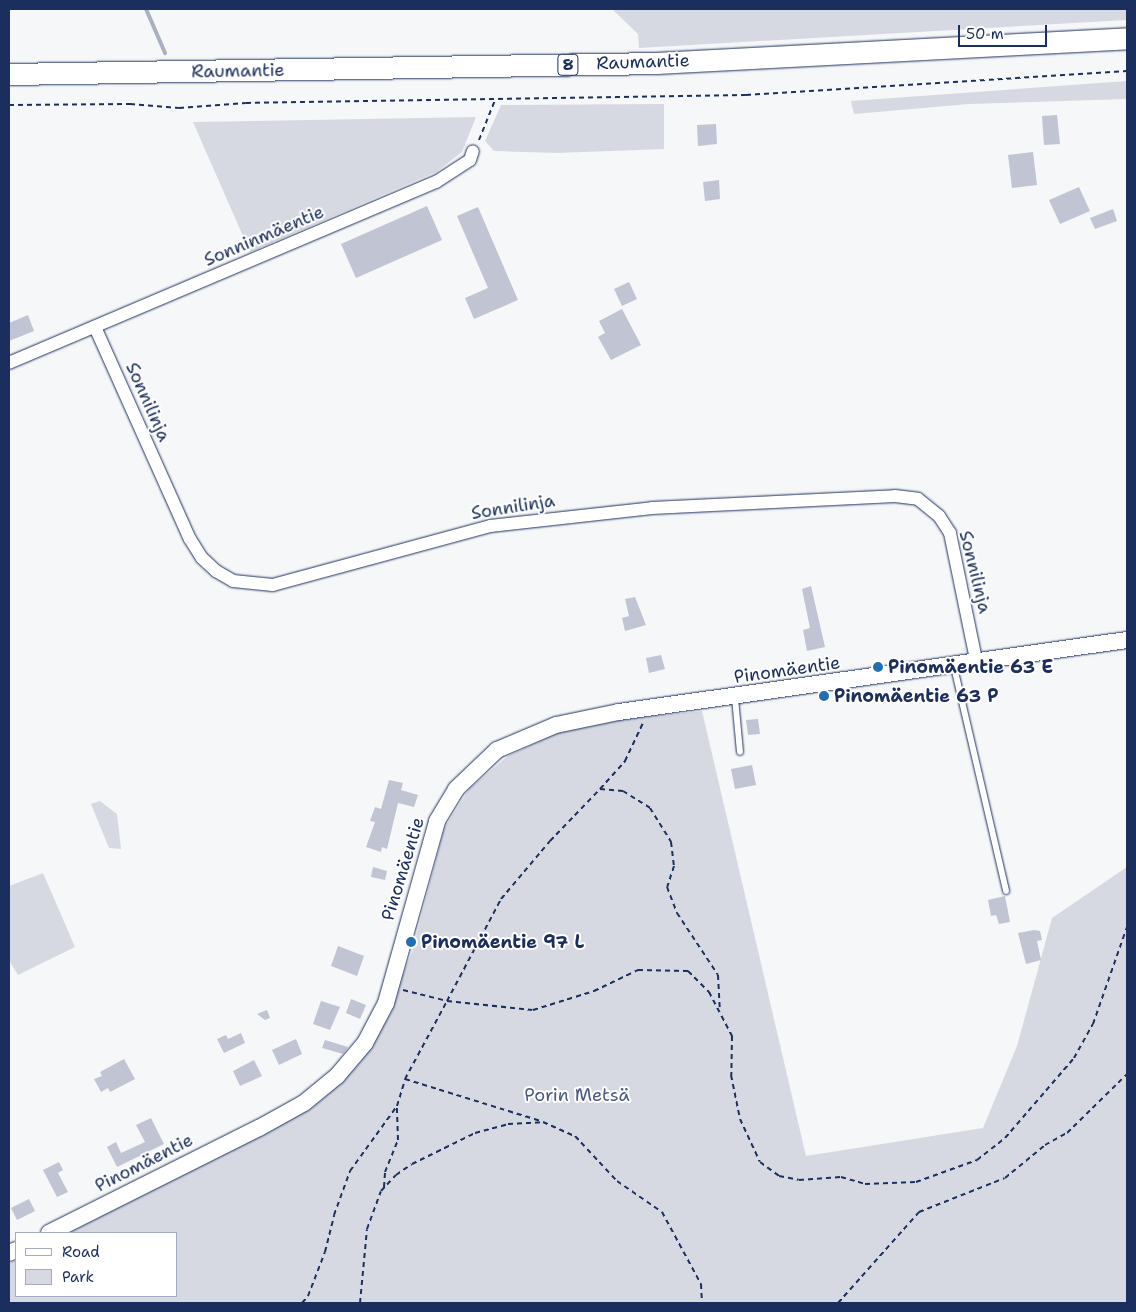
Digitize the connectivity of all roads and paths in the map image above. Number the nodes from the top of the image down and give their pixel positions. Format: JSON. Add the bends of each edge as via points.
{"nodes":[{"id":1,"x":1127,"y":38,"type":"edge"},
{"id":2,"x":1127,"y":71,"type":"edge"},
{"id":3,"x":9,"y":74,"type":"edge"},
{"id":4,"x":495,"y":100,"type":"junction"},
{"id":5,"x":9,"y":105,"type":"edge"},
{"id":6,"x":474,"y":151,"type":"joint"},
{"id":7,"x":95,"y":327,"type":"junction"},
{"id":8,"x":9,"y":363,"type":"edge"},
{"id":9,"x":1127,"y":640,"type":"edge"},
{"id":10,"x":977,"y":664,"type":"junction"},
{"id":11,"x":954,"y":667,"type":"junction"},
{"id":12,"x":735,"y":698,"type":"junction"},
{"id":13,"x":653,"y":707,"type":"junction"},
{"id":14,"x":740,"y":752,"type":"dead end"},
{"id":15,"x":600,"y":789,"type":"junction"},
{"id":16,"x":1006,"y":891,"type":"dead end"},
{"id":17,"x":1127,"y":927,"type":"edge"},
{"id":18,"x":390,"y":987,"type":"junction"},
{"id":19,"x":447,"y":1001,"type":"junction"},
{"id":20,"x":720,"y":1010,"type":"junction"},
{"id":21,"x":1127,"y":1074,"type":"edge"},
{"id":22,"x":405,"y":1079,"type":"junction"},
{"id":23,"x":397,"y":1106,"type":"junction"},
{"id":24,"x":543,"y":1122,"type":"junction"},
{"id":25,"x":384,"y":1188,"type":"junction"},
{"id":26,"x":51,"y":1232,"type":"edge"},
{"id":27,"x":302,"y":1303,"type":"edge"},
{"id":28,"x":360,"y":1303,"type":"edge"},
{"id":29,"x":702,"y":1303,"type":"edge"},
{"id":30,"x":838,"y":1303,"type":"edge"}],
"edges":[{"from":1,"to":3,"type":"highway","name":"Raumantie","number":"8","via":[[647,63]]},
{"from":2,"to":4,"type":"path","via":[[746,95]]},
{"from":4,"to":5,"type":"path","via":[[246,103],[179,108],[130,104]]},
{"from":4,"to":6,"type":"path"},
{"from":6,"to":7,"type":"street","name":"Sonninmäentie","via":[[470,160],[436,182]]},
{"from":7,"to":8,"type":"street","name":"Sonninmäentie"},
{"from":7,"to":10,"type":"street","name":"Sonnilinja","via":[[190,539],[202,558],[233,581],[273,585],[490,526],[652,508],[895,496],[918,499],[939,516],[950,533]]},
{"from":9,"to":10,"type":"street","name":"Pinomäentie"},
{"from":10,"to":11,"type":"street","name":"Pinomäentie"},
{"from":11,"to":12,"type":"street","name":"Pinomäentie"},
{"from":11,"to":16,"type":"lane"},
{"from":12,"to":13,"type":"street","name":"Pinomäentie"},
{"from":12,"to":14,"type":"lane"},
{"from":13,"to":15,"type":"path","via":[[625,761]]},
{"from":13,"to":18,"type":"street","name":"Pinomäentie","via":[[556,724],[497,750],[472,771],[456,789],[437,821]]},
{"from":15,"to":19,"type":"path","via":[[550,840],[501,899]]},
{"from":15,"to":20,"type":"path","via":[[623,790],[650,808],[671,842],[674,866],[667,887],[677,913],[718,975]]},
{"from":17,"to":20,"type":"path","via":[[1093,1024],[1074,1058],[1005,1138],[977,1160],[916,1182],[865,1184],[841,1177],[799,1180],[779,1176],[760,1162],[740,1119],[731,1075],[732,1036]]},
{"from":18,"to":19,"type":"path"},
{"from":18,"to":26,"type":"street","name":"Pinomäentie","via":[[386,1003],[365,1043],[327,1086],[259,1128]]},
{"from":19,"to":20,"type":"path","via":[[533,1010],[594,991],[638,970],[688,971],[709,992]]},
{"from":19,"to":22,"type":"path"},
{"from":21,"to":30,"type":"path","via":[[1068,1132],[1005,1178],[919,1212]]},
{"from":22,"to":23,"type":"path"},
{"from":22,"to":24,"type":"path"},
{"from":23,"to":25,"type":"path","via":[[398,1140],[385,1172]]},
{"from":23,"to":27,"type":"path","via":[[350,1171],[325,1252],[308,1296]]},
{"from":24,"to":25,"type":"path","via":[[508,1124],[475,1133],[412,1164]]},
{"from":24,"to":29,"type":"path","via":[[575,1136],[617,1181],[662,1212],[701,1284]]},
{"from":25,"to":28,"type":"path","via":[[367,1229]]}]}
